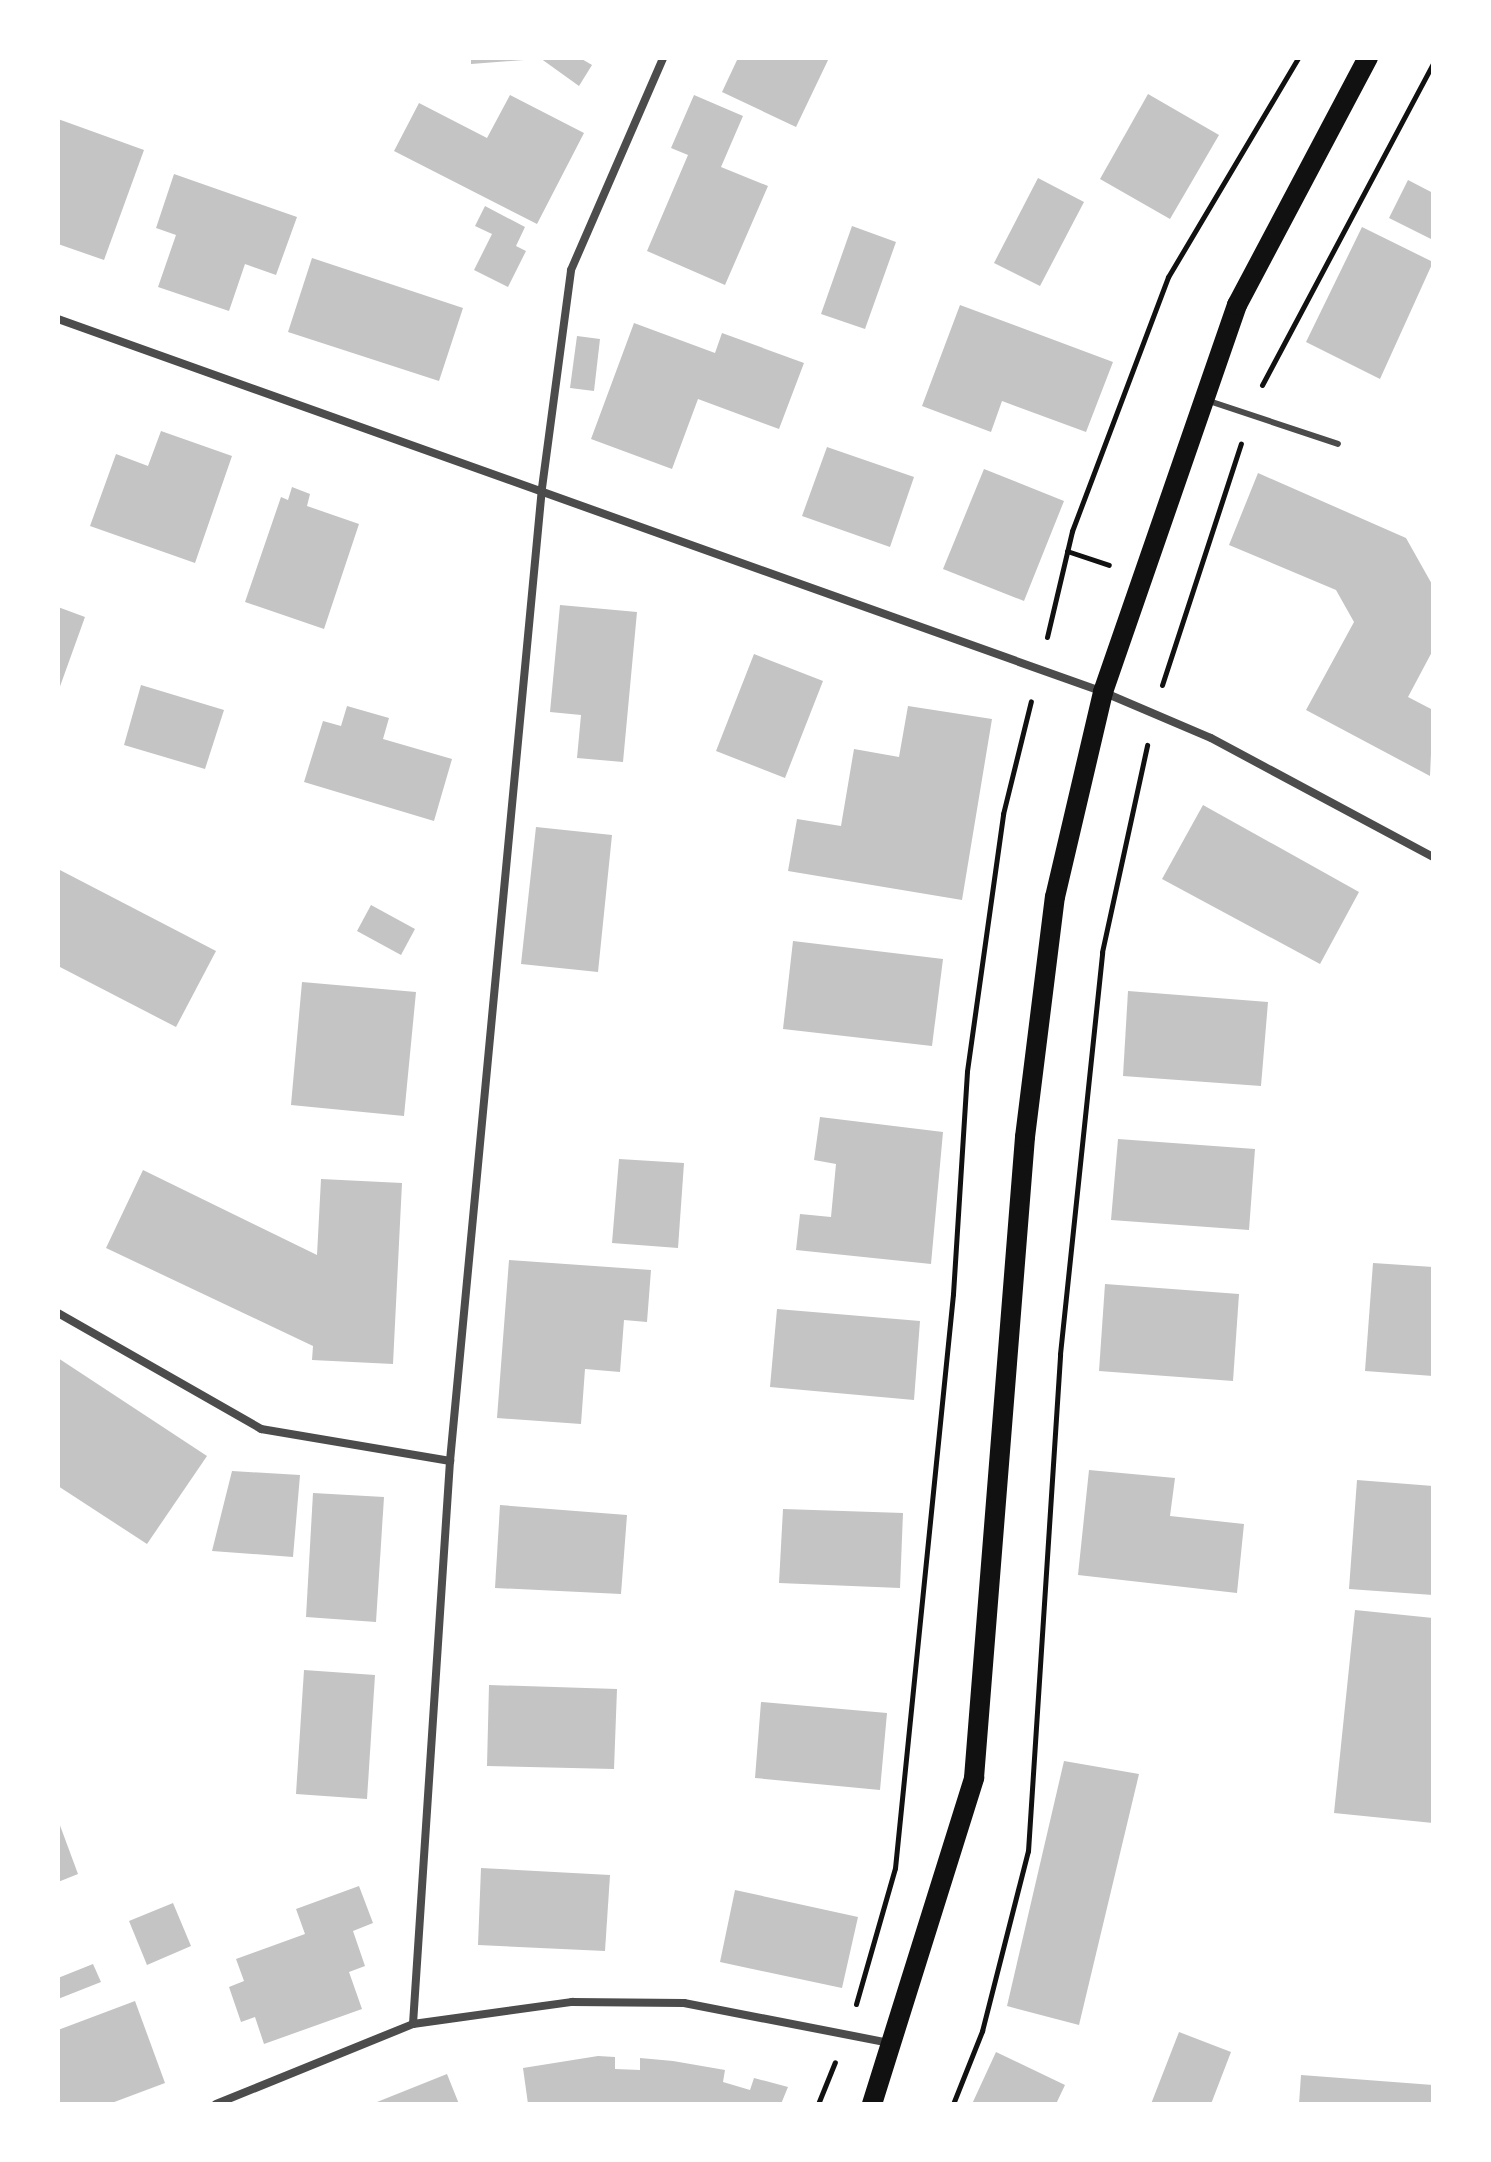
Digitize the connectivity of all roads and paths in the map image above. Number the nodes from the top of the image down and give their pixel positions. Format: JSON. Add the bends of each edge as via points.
{"nodes":[{"id":1,"x":663,"y":58,"type":"edge"},
{"id":2,"x":1368,"y":58,"type":"edge"},
{"id":3,"x":1433,"y":64,"type":"edge"},
{"id":4,"x":58,"y":319,"type":"edge"},
{"id":5,"x":1203,"y":399,"type":"junction"},
{"id":6,"x":1251,"y":415,"type":"junction"},
{"id":7,"x":1338,"y":444,"type":"dead end"},
{"id":8,"x":541,"y":494,"type":"junction"},
{"id":9,"x":1103,"y":692,"type":"junction"},
{"id":10,"x":1154,"y":712,"type":"junction"},
{"id":11,"x":1433,"y":857,"type":"edge"},
{"id":12,"x":58,"y":1313,"type":"edge"},
{"id":13,"x":450,"y":1461,"type":"junction"},
{"id":14,"x":413,"y":2024,"type":"junction"},
{"id":15,"x":847,"y":2035,"type":"junction"},
{"id":16,"x":895,"y":2044,"type":"junction"},
{"id":17,"x":216,"y":2104,"type":"edge"},
{"id":18,"x":818,"y":2104,"type":"edge"},
{"id":19,"x":872,"y":2104,"type":"edge"},
{"id":20,"x":953,"y":2104,"type":"edge"}],
"edges":[{"from":1,"to":8,"type":"street","via":[[571,270]]},
{"from":2,"to":5,"type":"main road","via":[[1237,305]]},
{"from":3,"to":6,"type":"path","via":[[1267,372]]},
{"from":4,"to":8,"type":"street"},
{"from":5,"to":6,"type":"lane"},
{"from":5,"to":9,"type":"main road"},
{"from":6,"to":7,"type":"lane"},
{"from":6,"to":10,"type":"path"},
{"from":8,"to":9,"type":"street"},
{"from":8,"to":13,"type":"street"},
{"from":9,"to":10,"type":"street"},
{"from":9,"to":16,"type":"main road","via":[[1055,897],[1025,1137],[974,1778]]},
{"from":10,"to":11,"type":"street"},
{"from":10,"to":20,"type":"path","via":[[1102,952],[1060,1354],[1028,1851],[982,2031]]},
{"from":12,"to":13,"type":"street","via":[[261,1429]]},
{"from":13,"to":14,"type":"street"},
{"from":14,"to":15,"type":"street","via":[[572,2002],[684,2003]]},
{"from":14,"to":17,"type":"street"},
{"from":15,"to":16,"type":"street"},
{"from":15,"to":18,"type":"path"},
{"from":16,"to":19,"type":"main road"}]}
